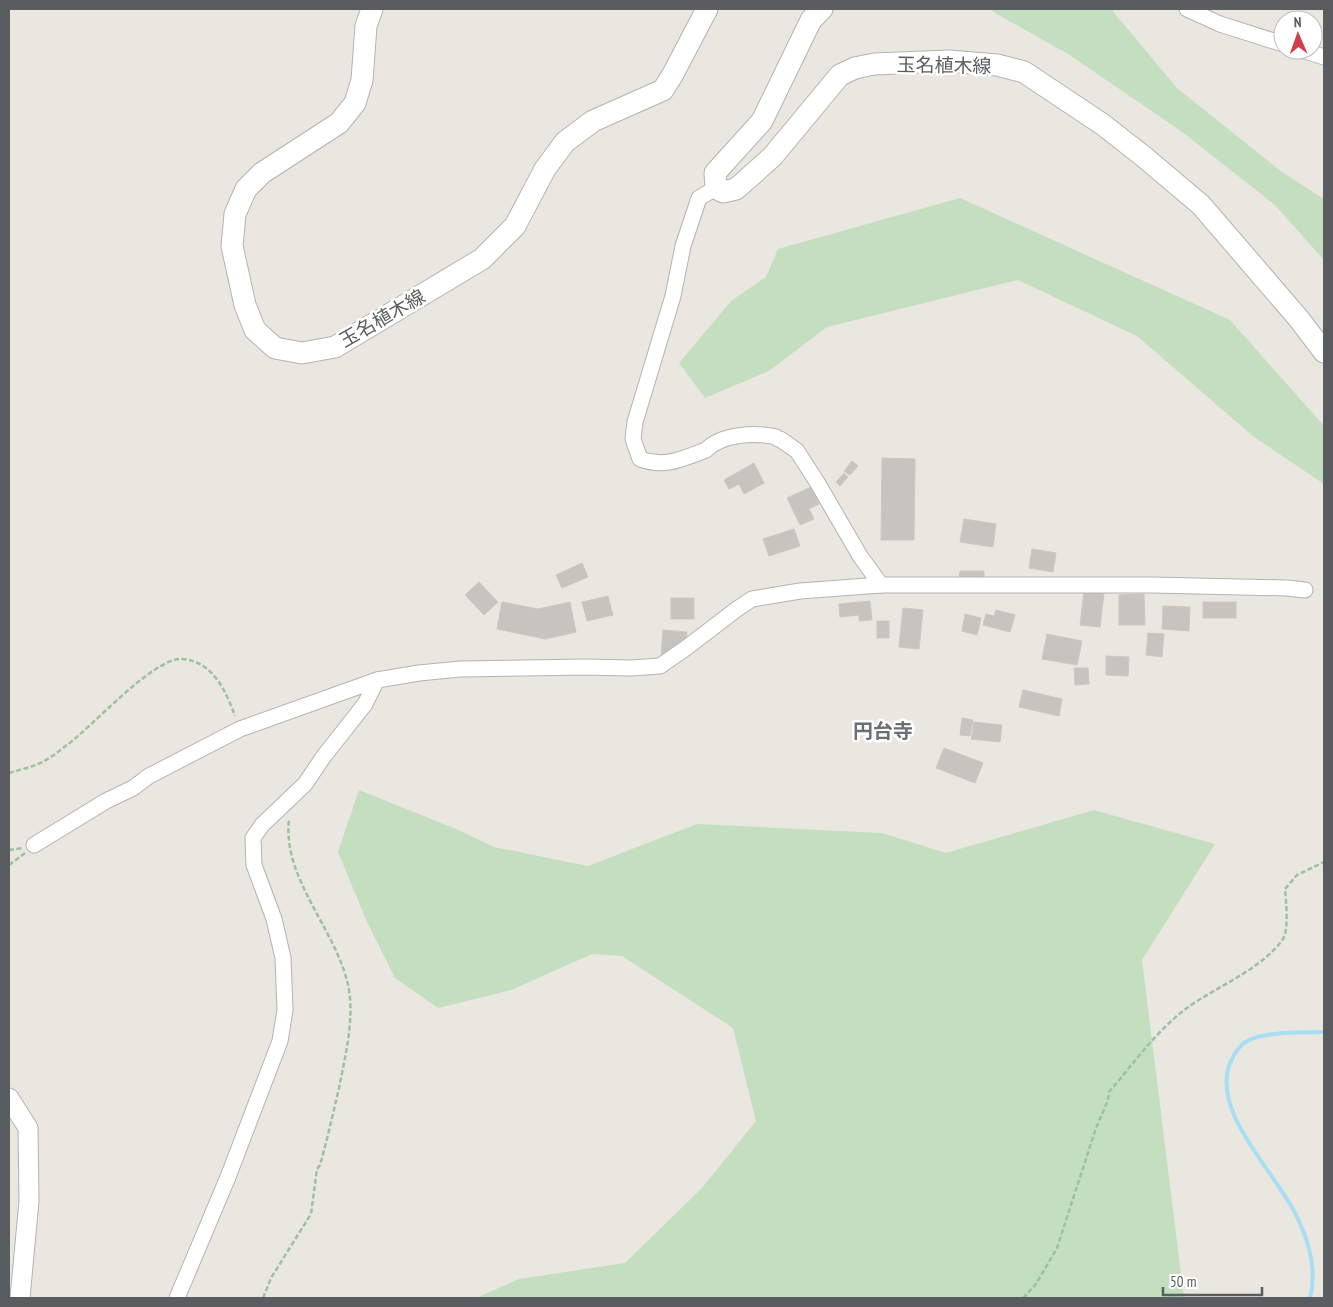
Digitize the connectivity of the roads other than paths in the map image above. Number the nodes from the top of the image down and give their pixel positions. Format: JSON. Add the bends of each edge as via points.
{"nodes":[{"id":1,"x":372,"y":9,"type":"edge"},
{"id":2,"x":707,"y":9,"type":"edge"},
{"id":3,"x":822,"y":9,"type":"edge"},
{"id":4,"x":1186,"y":9,"type":"edge"},
{"id":5,"x":1273,"y":41,"type":"edge"},
{"id":6,"x":716,"y":188,"type":"junction"},
{"id":7,"x":1324,"y":352,"type":"edge"},
{"id":8,"x":881,"y":585,"type":"junction"},
{"id":9,"x":1305,"y":590,"type":"dead end"},
{"id":10,"x":378,"y":680,"type":"junction"},
{"id":11,"x":34,"y":846,"type":"road end"},
{"id":12,"x":9,"y":1098,"type":"edge"},
{"id":13,"x":20,"y":1298,"type":"edge"},
{"id":14,"x":177,"y":1298,"type":"edge"}],
"edges":[{"from":1,"to":2,"type":"main road","name":"玉名植木線","via":[[366,26],[362,80],[354,103],[339,123],[262,173],[246,189],[235,214],[232,246],[245,305],[255,330],[275,348],[302,353],[335,347],[482,259],[515,226],[545,169],[566,142],[593,121],[663,90]]},
{"from":3,"to":6,"type":"main road","via":[[811,20],[762,122],[716,173]]},
{"from":4,"to":5,"type":"street"},
{"from":6,"to":7,"type":"main road","name":"玉名植木線","via":[[723,192],[736,190],[772,157],[840,75],[855,68],[874,64],[949,61],[997,65],[1024,72],[1102,124],[1201,206],[1300,319]]},
{"from":6,"to":8,"type":"street","via":[[699,198],[683,246],[673,296],[635,422],[633,439],[640,459],[671,463],[736,436],[763,433],[780,439],[796,451]]},
{"from":8,"to":9,"type":"street","via":[[1153,585]]},
{"from":8,"to":10,"type":"street","via":[[800,591],[752,599],[660,666],[460,669]]},
{"from":10,"to":11,"type":"street","via":[[240,729],[149,776]]},
{"from":10,"to":14,"type":"street","via":[[365,704],[305,784],[262,825],[253,838],[254,865],[274,919],[283,958],[285,1010],[280,1041]]},
{"from":12,"to":13,"type":"street","via":[[28,1128],[29,1201]]}]}
